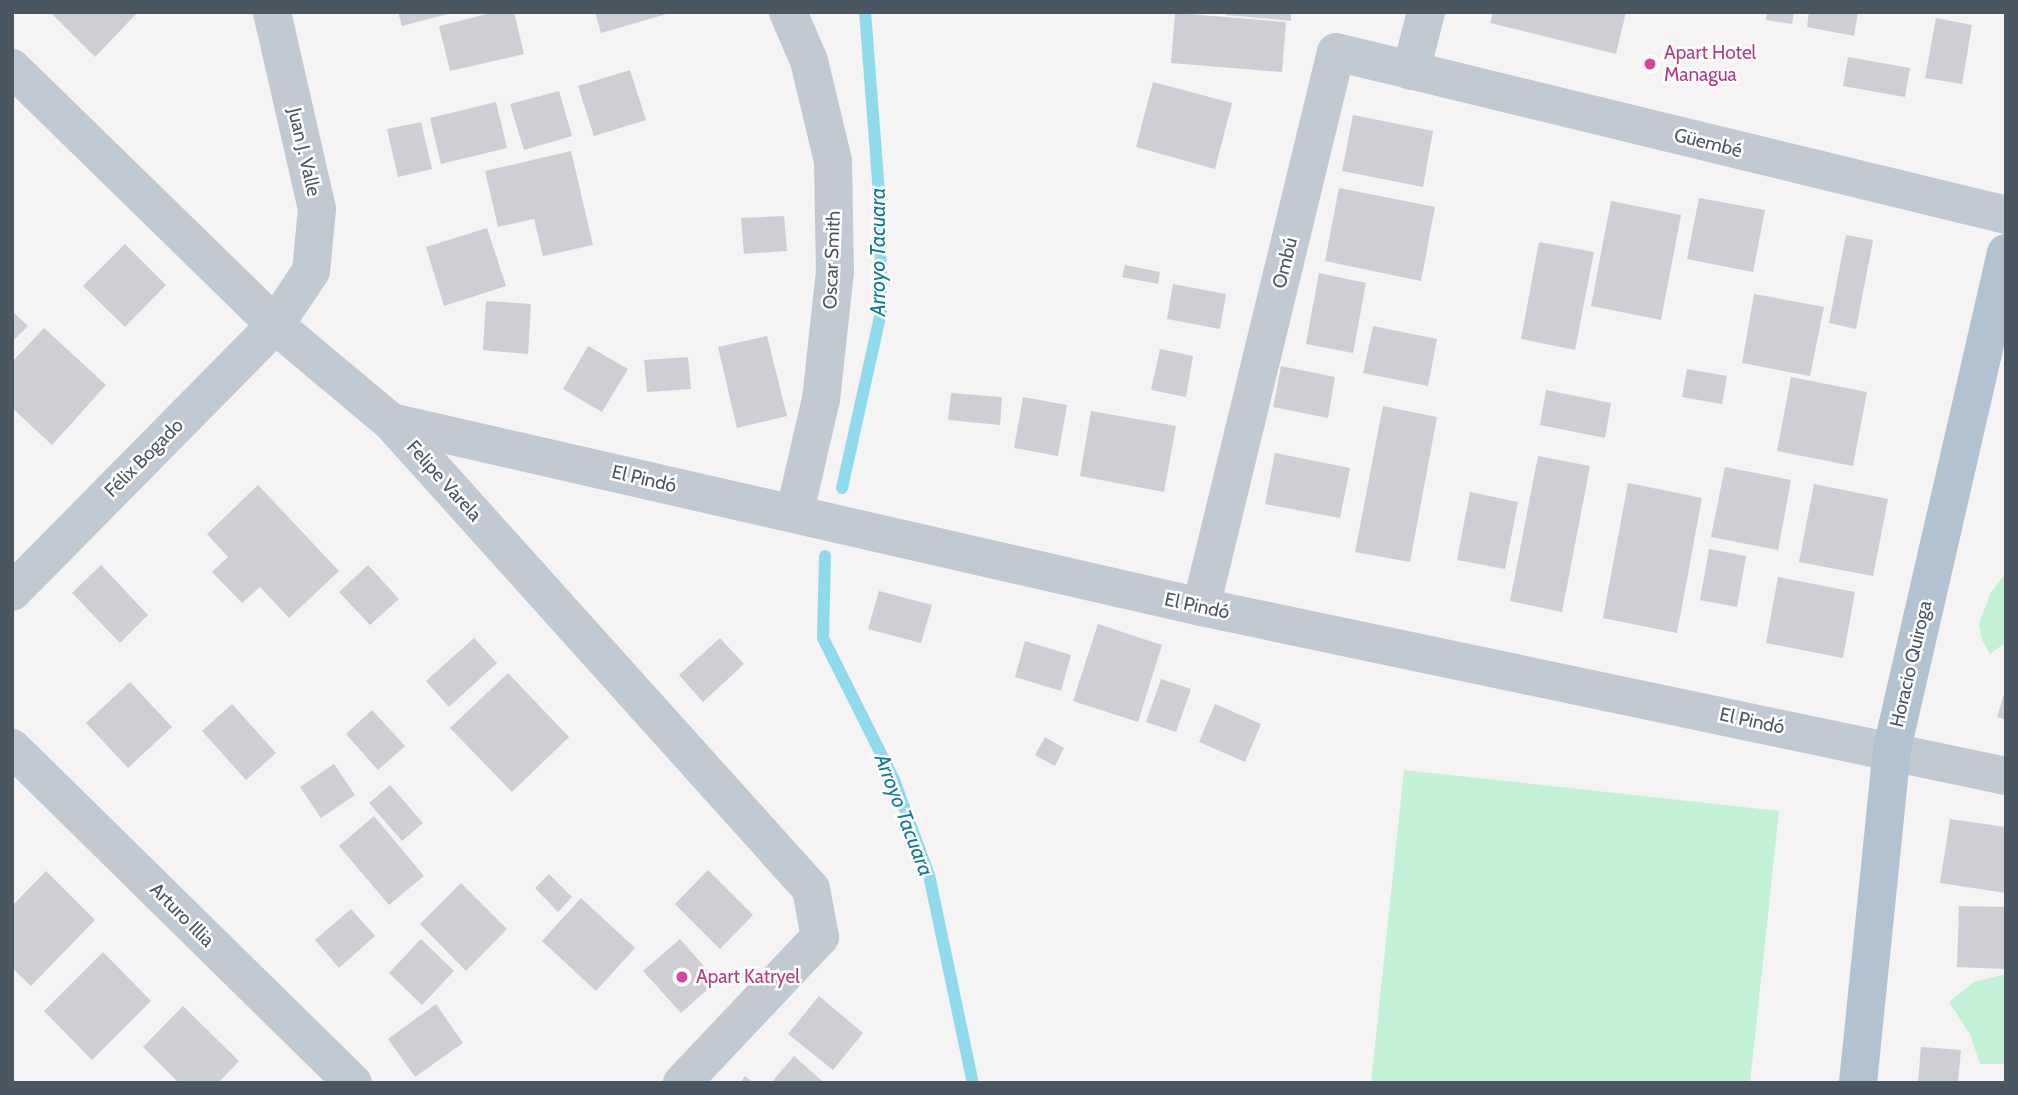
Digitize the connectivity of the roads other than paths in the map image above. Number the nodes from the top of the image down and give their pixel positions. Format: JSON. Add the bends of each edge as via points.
{"nodes":[{"id":1,"x":272,"y":12,"type":"edge"},
{"id":2,"x":788,"y":12,"type":"edge"},
{"id":3,"x":1426,"y":12,"type":"edge"},
{"id":4,"x":12,"y":68,"type":"edge"},
{"id":5,"x":1411,"y":71,"type":"junction"},
{"id":6,"x":2006,"y":215,"type":"edge"},
{"id":7,"x":2006,"y":253,"type":"edge"},
{"id":8,"x":275,"y":324,"type":"junction"},
{"id":9,"x":391,"y":422,"type":"junction"},
{"id":10,"x":795,"y":512,"type":"junction"},
{"id":11,"x":12,"y":592,"type":"edge"},
{"id":12,"x":1201,"y":607,"type":"junction"},
{"id":13,"x":12,"y":748,"type":"edge"},
{"id":14,"x":1892,"y":749,"type":"junction"},
{"id":15,"x":2006,"y":776,"type":"edge"},
{"id":16,"x":353,"y":1083,"type":"edge"},
{"id":17,"x":681,"y":1083,"type":"edge"},
{"id":18,"x":1858,"y":1083,"type":"edge"}],
"edges":[{"from":1,"to":8,"type":"street","name":"Juan J. Valle","via":[[317,209],[311,271]]},
{"from":2,"to":10,"type":"street","name":"Oscar Smith","via":[[809,61],[833,161],[835,271],[821,399]]},
{"from":3,"to":5,"type":"street"},
{"from":4,"to":8,"type":"street","name":"Felipe Varela"},
{"from":5,"to":6,"type":"street","name":"Güembé"},
{"from":5,"to":12,"type":"street","name":"Ombú","via":[[1336,52]]},
{"from":7,"to":14,"type":"main road","name":"Horacio Quiroga"},
{"from":8,"to":9,"type":"street","name":"Felipe Varela"},
{"from":8,"to":11,"type":"street","name":"Félix Bogado"},
{"from":9,"to":10,"type":"street","name":"El Pindó"},
{"from":9,"to":17,"type":"street","name":"Felipe Varela","via":[[810,889],[820,937]]},
{"from":10,"to":12,"type":"street","name":"El Pindó"},
{"from":12,"to":14,"type":"street","name":"El Pindó"},
{"from":13,"to":16,"type":"street","name":"Arturo Illia"},
{"from":14,"to":15,"type":"street","name":"El Pindó"},
{"from":14,"to":18,"type":"main road","name":"Horacio Quiroga"}]}
